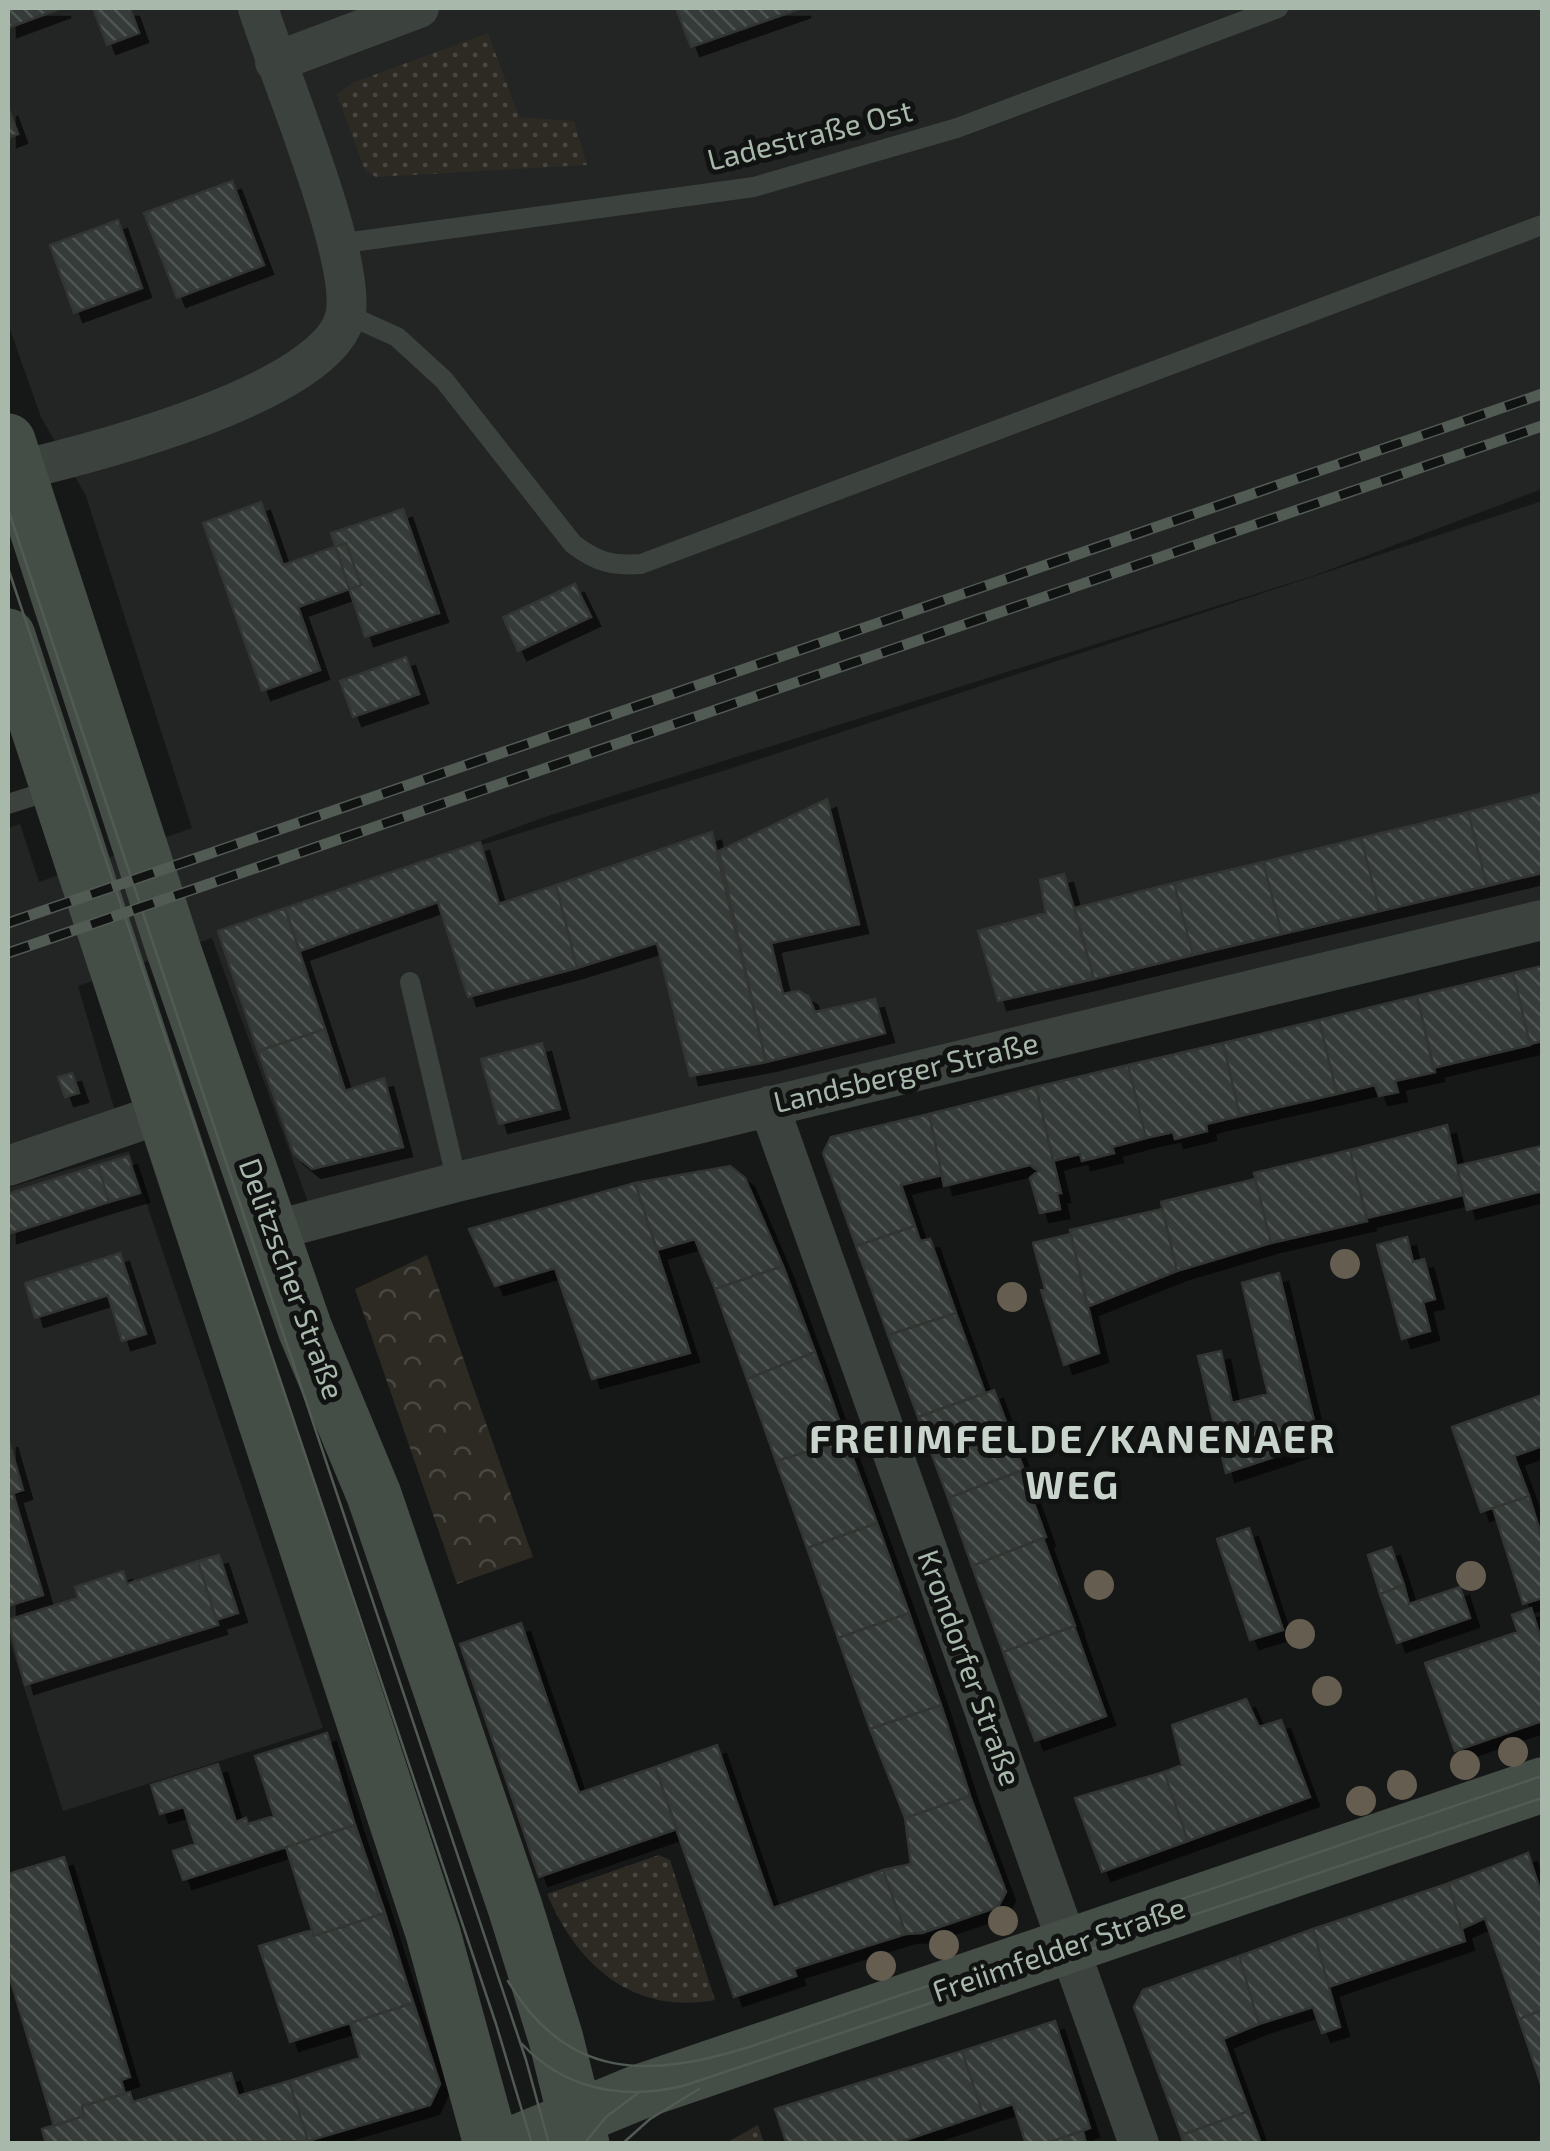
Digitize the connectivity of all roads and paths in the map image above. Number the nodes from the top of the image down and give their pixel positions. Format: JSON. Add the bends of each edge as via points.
{"nodes":[{"id":1,"x":258,"y":8,"type":"edge"},
{"id":2,"x":420,"y":8,"type":"edge"},
{"id":3,"x":1278,"y":8,"type":"edge"},
{"id":4,"x":275,"y":62,"type":"junction"},
{"id":5,"x":1542,"y":225,"type":"edge"},
{"id":6,"x":337,"y":244,"type":"junction"},
{"id":7,"x":346,"y":314,"type":"junction"},
{"id":8,"x":11,"y":462,"type":"edge"},
{"id":9,"x":8,"y":636,"type":"edge"},
{"id":10,"x":32,"y":796,"type":"edge"},
{"id":11,"x":1542,"y":920,"type":"edge"},
{"id":12,"x":410,"y":982,"type":"dead end"},
{"id":13,"x":768,"y":1106,"type":"junction"},
{"id":14,"x":164,"y":1114,"type":"junction"},
{"id":15,"x":8,"y":1166,"type":"edge"},
{"id":16,"x":457,"y":1182,"type":"junction"},
{"id":17,"x":272,"y":1231,"type":"junction"},
{"id":18,"x":1541,"y":1791,"type":"edge"},
{"id":19,"x":1068,"y":1948,"type":"junction"},
{"id":20,"x":579,"y":2129,"type":"edge"},
{"id":21,"x":492,"y":2144,"type":"edge"},
{"id":22,"x":513,"y":2144,"type":"edge"},
{"id":23,"x":1139,"y":2144,"type":"edge"}],
"edges":[{"from":1,"to":4,"type":"street"},
{"from":2,"to":4,"type":"street"},
{"from":3,"to":6,"type":"lane","name":"Ladestraße Ost","via":[[957,128],[754,187]]},
{"from":4,"to":6,"type":"street"},
{"from":5,"to":7,"type":"lane","via":[[641,564],[613,566],[573,544],[444,380],[397,336]]},
{"from":6,"to":7,"type":"street"},
{"from":7,"to":8,"type":"street","via":[[320,356],[256,396],[101,450]]},
{"from":8,"to":17,"type":"main road","name":"Delitzscher Straße"},
{"from":9,"to":10,"type":"main road"},
{"from":10,"to":14,"type":"main road"},
{"from":11,"to":13,"type":"street","name":"Landsberger Straße"},
{"from":12,"to":16,"type":"lane"},
{"from":13,"to":16,"type":"street","name":"Landsberger Straße"},
{"from":13,"to":19,"type":"street","name":"Krondorfer Straße"},
{"from":14,"to":15,"type":"street"},
{"from":14,"to":21,"type":"main road","via":[[433,1933]]},
{"from":16,"to":17,"type":"street","name":"Landsberger Straße"},
{"from":17,"to":20,"type":"main road","name":"Delitzscher Straße","via":[[379,1510],[515,1907]]},
{"from":18,"to":19,"type":"main road","name":"Freiimfelder Straße"},
{"from":19,"to":20,"type":"main road","name":"Freiimfelder Straße"},
{"from":19,"to":23,"type":"street","name":"Krondorfer Straße"},
{"from":20,"to":22,"type":"main road"}]}
